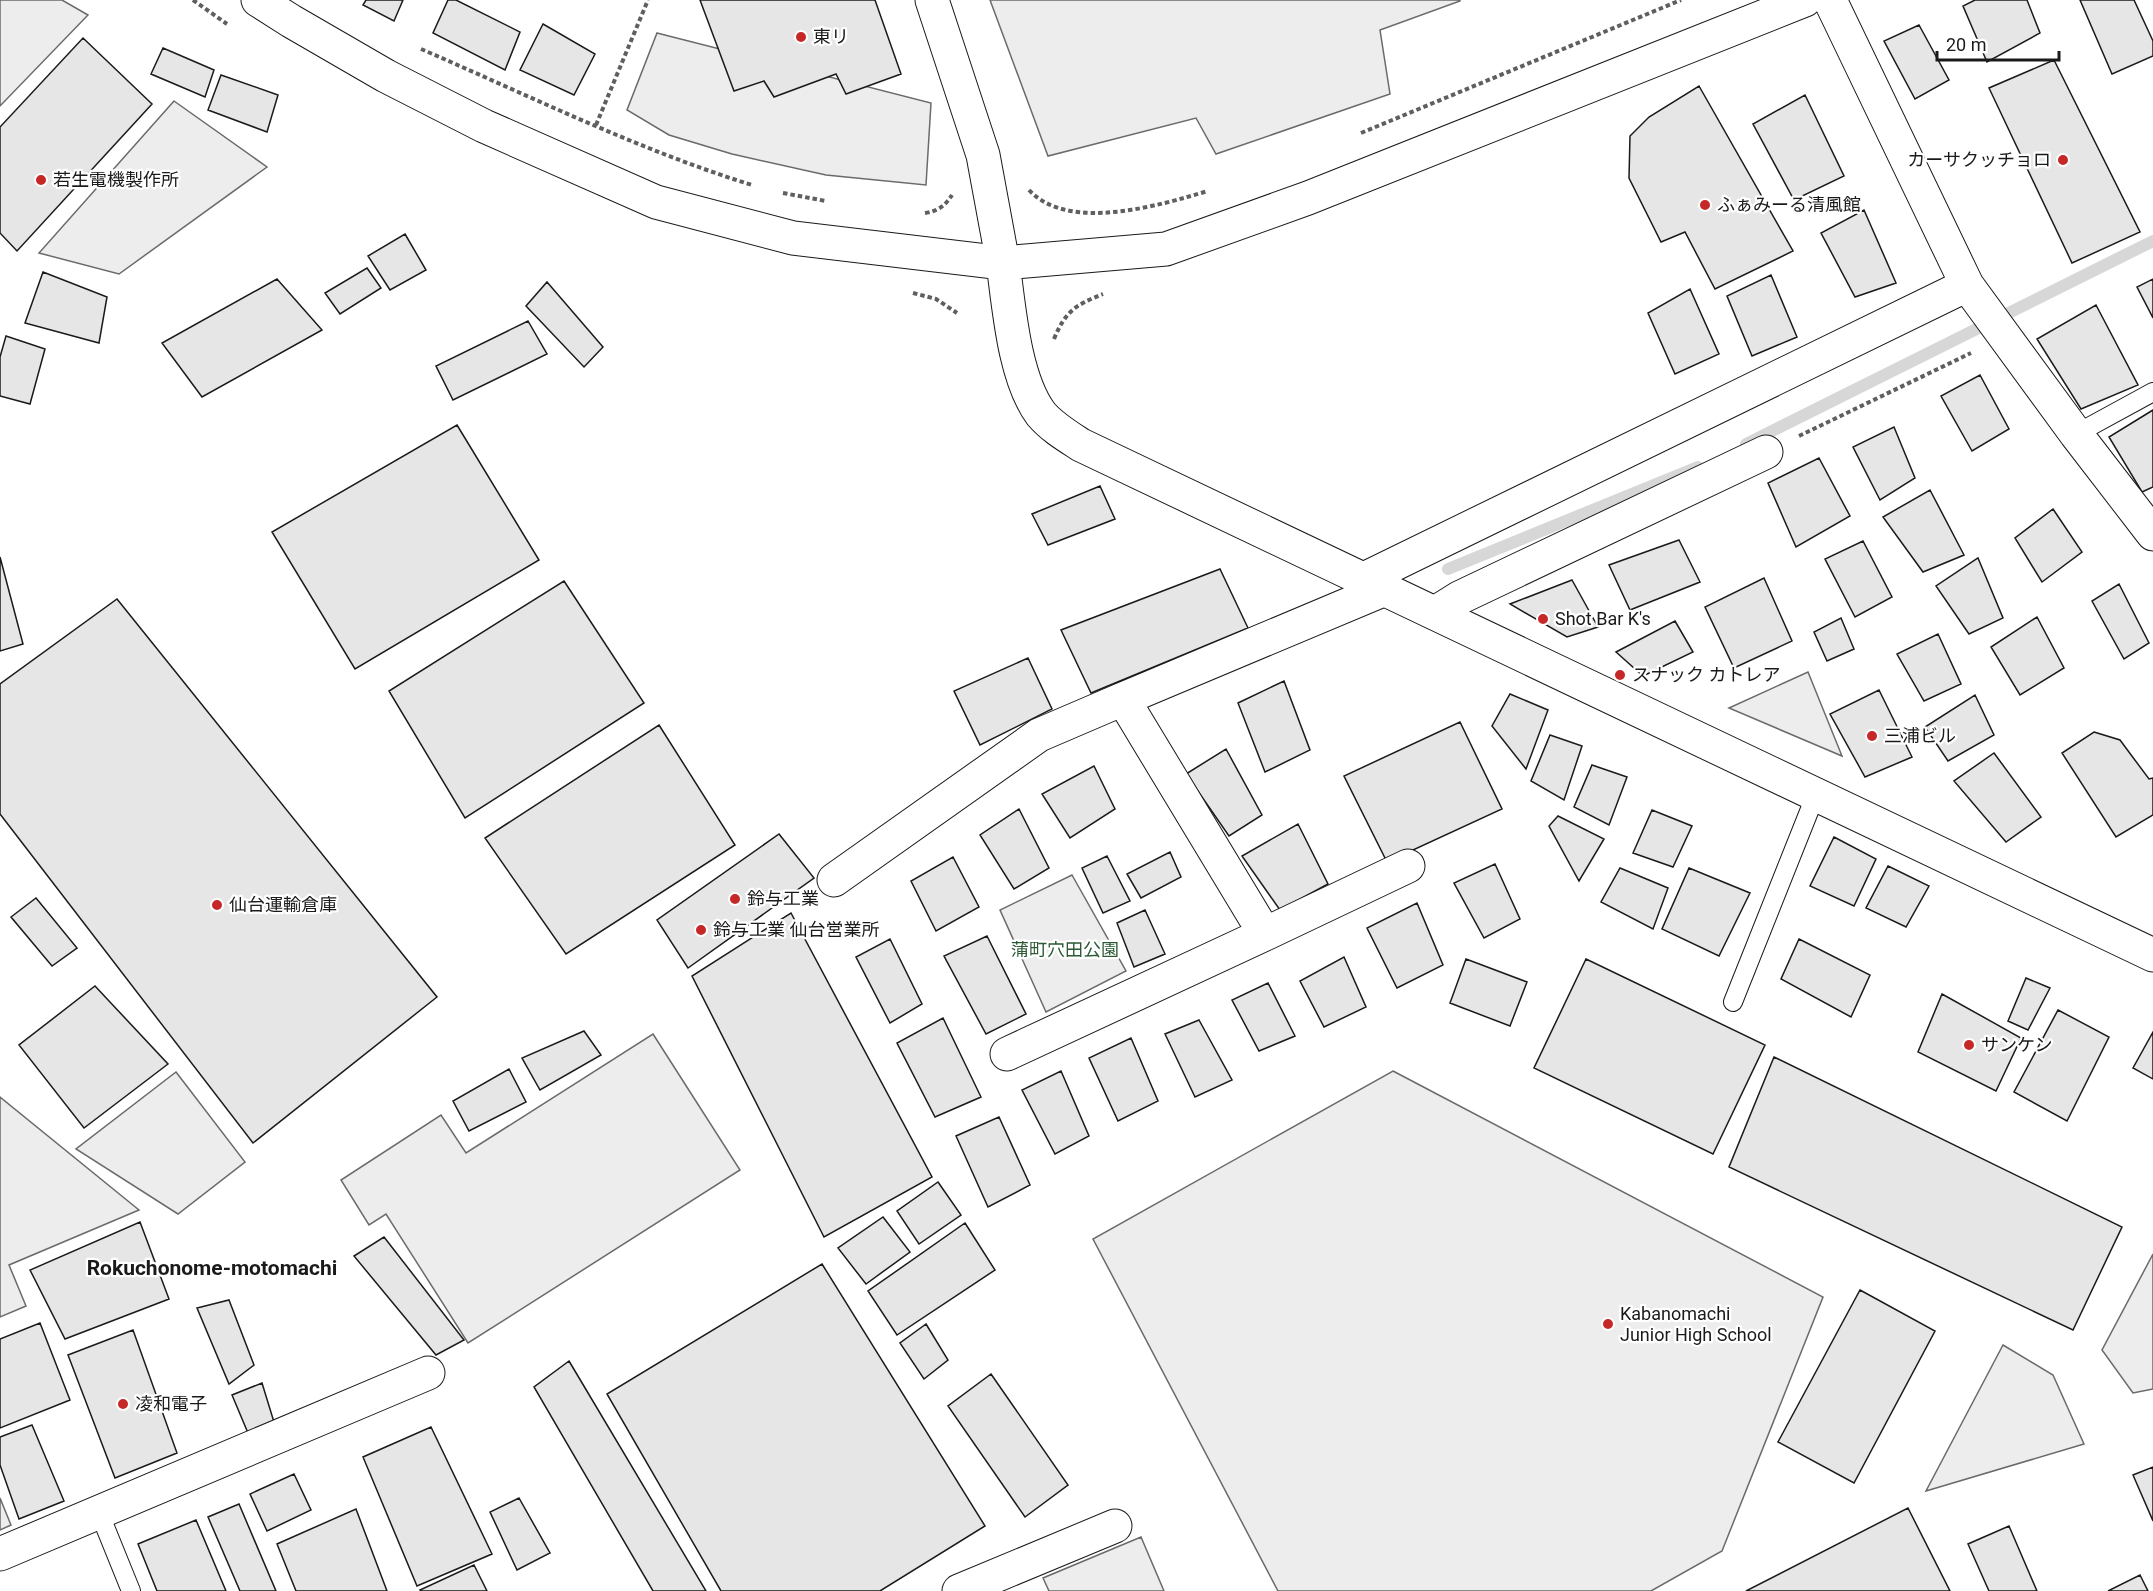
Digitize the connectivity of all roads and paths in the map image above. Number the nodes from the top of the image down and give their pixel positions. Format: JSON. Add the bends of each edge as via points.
{"nodes":[{"id":1,"x":258,"y":0,"type":"edge"},
{"id":2,"x":648,"y":0,"type":"edge"},
{"id":3,"x":932,"y":0,"type":"edge"},
{"id":4,"x":1682,"y":0,"type":"edge"},
{"id":5,"x":1805,"y":0,"type":"edge"},
{"id":6,"x":1830,"y":0,"type":"edge"},
{"id":7,"x":414,"y":45,"type":"dead end"},
{"id":8,"x":596,"y":125,"type":"junction"},
{"id":9,"x":1351,"y":137,"type":"dead end"},
{"id":10,"x":1023,"y":182,"type":"dead end"},
{"id":11,"x":763,"y":188,"type":"dead end"},
{"id":12,"x":956,"y":188,"type":"dead end"},
{"id":13,"x":1217,"y":188,"type":"dead end"},
{"id":14,"x":773,"y":191,"type":"dead end"},
{"id":15,"x":835,"y":202,"type":"dead end"},
{"id":16,"x":917,"y":213,"type":"dead end"},
{"id":17,"x":1003,"y":263,"type":"junction"},
{"id":18,"x":1967,"y":285,"type":"junction"},
{"id":19,"x":2002,"y":334,"type":"junction"},
{"id":20,"x":2153,"y":392,"type":"edge"},
{"id":21,"x":2076,"y":434,"type":"junction"},
{"id":22,"x":1766,"y":452,"type":"joint"},
{"id":23,"x":2153,"y":534,"type":"edge"},
{"id":24,"x":1374,"y":584,"type":"junction"},
{"id":25,"x":1435,"y":613,"type":"junction"},
{"id":26,"x":1123,"y":699,"type":"junction"},
{"id":27,"x":1816,"y":794,"type":"junction"},
{"id":28,"x":1408,"y":866,"type":"dead end"},
{"id":29,"x":834,"y":880,"type":"dead end"},
{"id":30,"x":1265,"y":934,"type":"junction"},
{"id":31,"x":2153,"y":955,"type":"edge"},
{"id":32,"x":1733,"y":1002,"type":"dead end"},
{"id":33,"x":1007,"y":1054,"type":"dead end"},
{"id":34,"x":429,"y":1373,"type":"dead end"},
{"id":35,"x":99,"y":1512,"type":"junction"},
{"id":36,"x":1115,"y":1526,"type":"dead end"},
{"id":37,"x":0,"y":1554,"type":"edge"},
{"id":38,"x":131,"y":1591,"type":"edge"},
{"id":39,"x":959,"y":1591,"type":"edge"}],
"edges":[{"from":1,"to":17,"type":"street","via":[[386,76],[484,126],[656,202],[793,238]]},
{"from":2,"to":8,"type":"path"},
{"from":3,"to":17,"type":"street","via":[[983,155]]},
{"from":4,"to":9,"type":"path"},
{"from":5,"to":17,"type":"street","via":[[1308,198],[1166,249]]},
{"from":6,"to":18,"type":"street"},
{"from":7,"to":8,"type":"path"},
{"from":8,"to":11,"type":"path","via":[[716,174]]},
{"from":10,"to":13,"type":"path","via":[[1035,196],[1065,211],[1115,213]]},
{"from":12,"to":16,"type":"path","via":[[937,211]]},
{"from":14,"to":15,"type":"path"},
{"from":17,"to":24,"type":"street","via":[[1026,386],[1042,415],[1054,427],[1081,445]]},
{"from":18,"to":19,"type":"street"},
{"from":18,"to":24,"type":"street"},
{"from":19,"to":21,"type":"street"},
{"from":19,"to":22,"type":"path","via":[[1983,347]]},
{"from":20,"to":21,"type":"lane"},
{"from":21,"to":23,"type":"street"},
{"from":22,"to":25,"type":"street"},
{"from":24,"to":25,"type":"street"},
{"from":24,"to":26,"type":"street"},
{"from":25,"to":27,"type":"street"},
{"from":26,"to":29,"type":"street","via":[[1039,735]]},
{"from":26,"to":30,"type":"street"},
{"from":27,"to":31,"type":"street"},
{"from":27,"to":32,"type":"lane"},
{"from":28,"to":30,"type":"street"},
{"from":30,"to":33,"type":"street"},
{"from":34,"to":35,"type":"street"},
{"from":35,"to":37,"type":"street"},
{"from":35,"to":38,"type":"lane"},
{"from":36,"to":39,"type":"street"}]}
